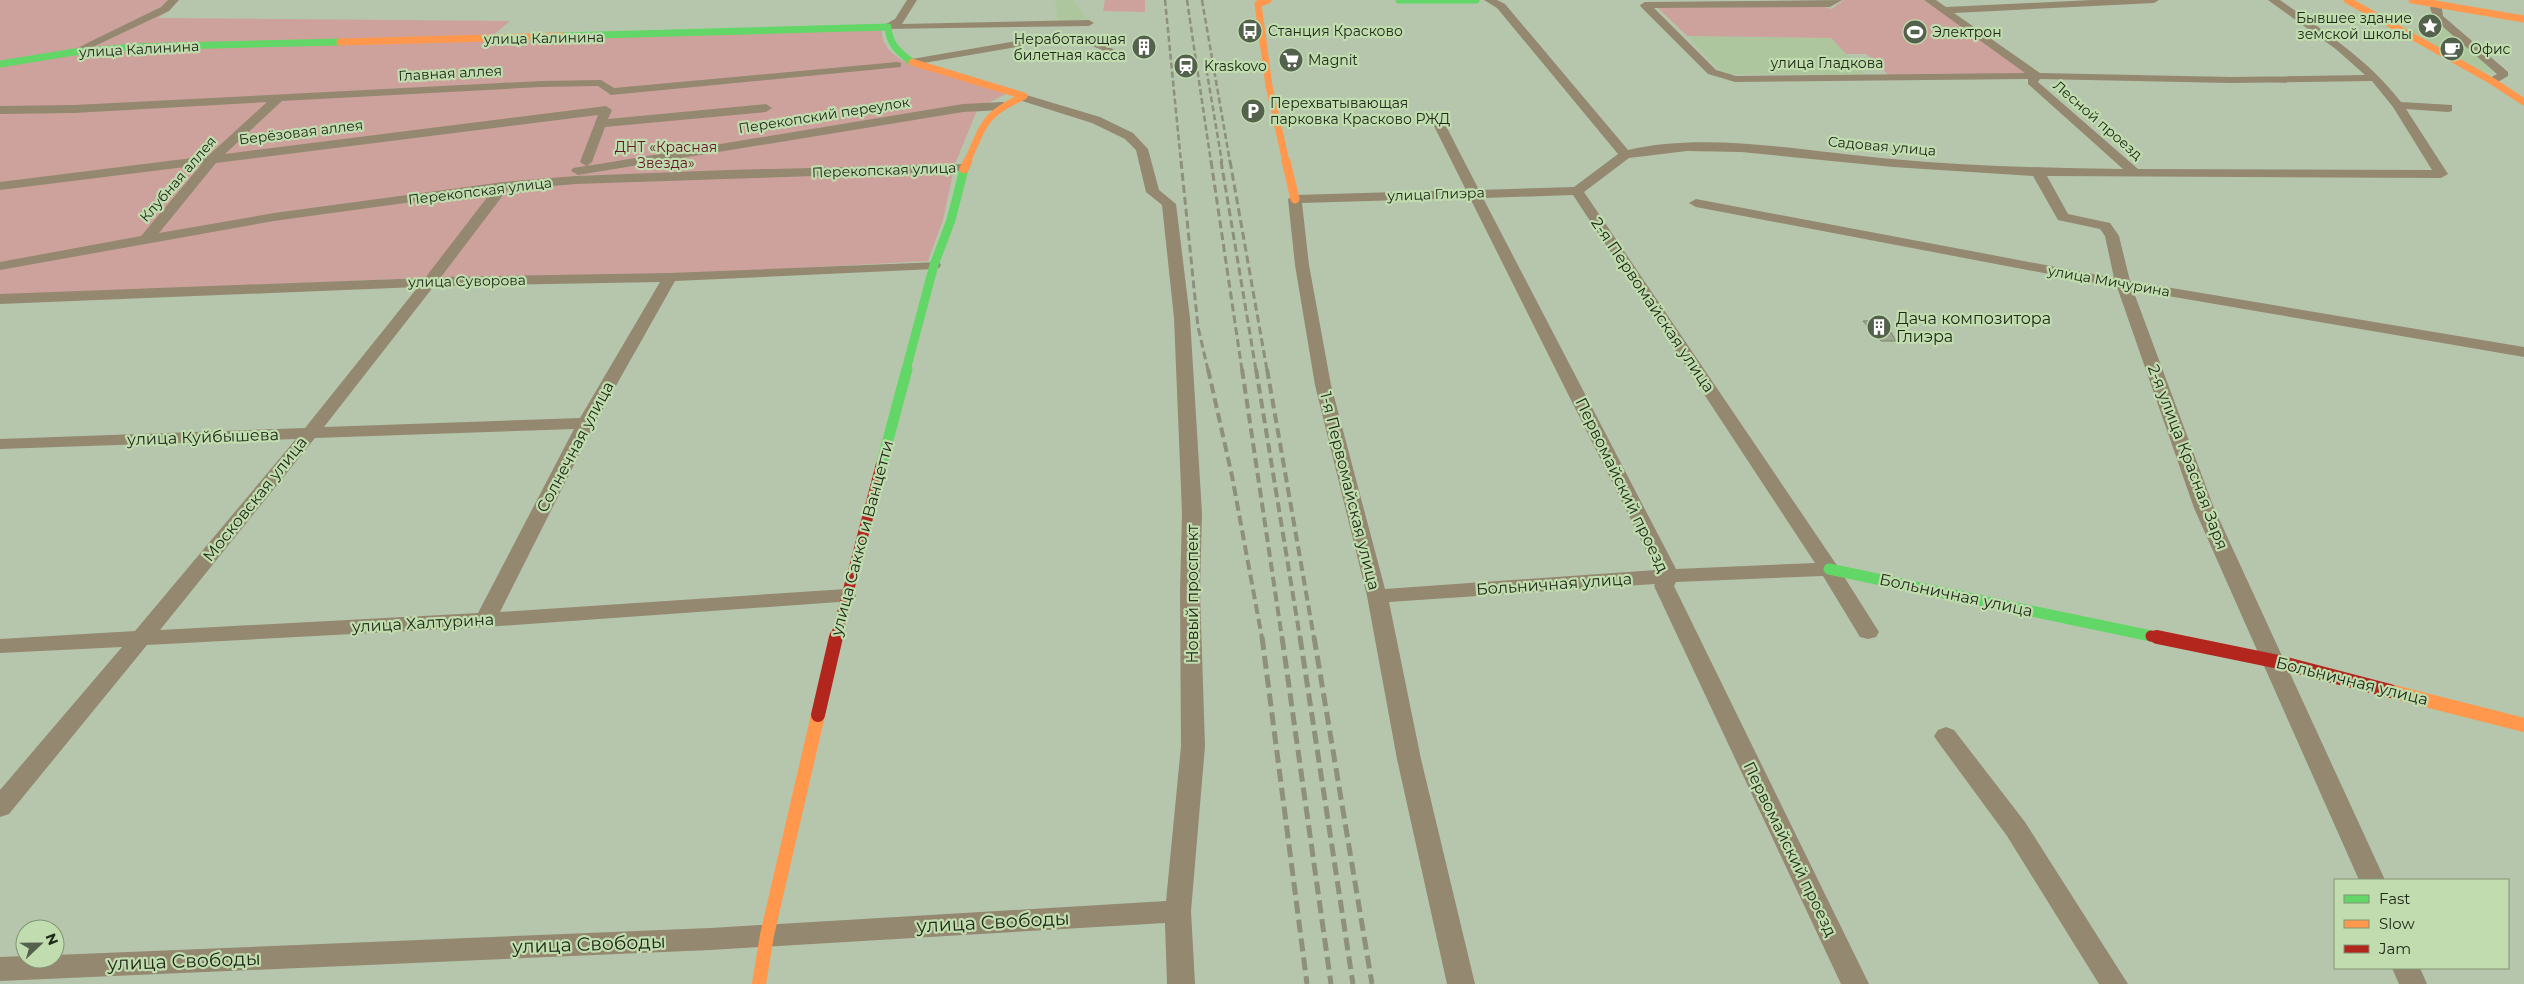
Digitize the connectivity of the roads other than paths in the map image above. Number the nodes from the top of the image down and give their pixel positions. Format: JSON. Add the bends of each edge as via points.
{"nodes":[{"id":1,"x":174,"y":0,"type":"edge"},
{"id":2,"x":912,"y":0,"type":"edge"},
{"id":3,"x":1266,"y":0,"type":"edge"},
{"id":4,"x":1400,"y":0,"type":"edge"},
{"id":5,"x":1476,"y":0,"type":"edge"},
{"id":6,"x":1489,"y":0,"type":"edge"},
{"id":7,"x":1837,"y":0,"type":"edge"},
{"id":8,"x":1929,"y":0,"type":"edge"},
{"id":9,"x":2154,"y":0,"type":"edge"},
{"id":10,"x":2272,"y":0,"type":"edge"},
{"id":11,"x":2347,"y":0,"type":"edge"},
{"id":12,"x":2412,"y":0,"type":"edge"},
{"id":13,"x":1504,"y":3,"type":"edge"},
{"id":14,"x":2035,"y":3,"type":"edge"},
{"id":15,"x":2437,"y":6,"type":"junction"},
{"id":16,"x":1946,"y":10,"type":"junction"},
{"id":17,"x":2524,"y":19,"type":"edge"},
{"id":18,"x":1089,"y":23,"type":"dead end"},
{"id":19,"x":888,"y":27,"type":"junction"},
{"id":20,"x":1112,"y":51,"type":"dead end"},
{"id":21,"x":74,"y":52,"type":"junction"},
{"id":22,"x":912,"y":62,"type":"junction"},
{"id":23,"x":0,"y":64,"type":"edge"},
{"id":24,"x":897,"y":65,"type":"dead end"},
{"id":25,"x":2037,"y":76,"type":"junction"},
{"id":26,"x":2374,"y":78,"type":"junction"},
{"id":27,"x":2492,"y":81,"type":"junction"},
{"id":28,"x":611,"y":92,"type":"junction"},
{"id":29,"x":279,"y":98,"type":"junction"},
{"id":30,"x":1023,"y":98,"type":"junction"},
{"id":31,"x":2524,"y":102,"type":"edge"},
{"id":32,"x":2398,"y":105,"type":"junction"},
{"id":33,"x":1003,"y":106,"type":"junction"},
{"id":34,"x":766,"y":108,"type":"dead end"},
{"id":35,"x":2448,"y":108,"type":"dead end"},
{"id":36,"x":0,"y":110,"type":"edge"},
{"id":37,"x":606,"y":110,"type":"junction"},
{"id":38,"x":599,"y":124,"type":"junction"},
{"id":39,"x":1439,"y":124,"type":"dead end"},
{"id":40,"x":1625,"y":155,"type":"junction"},
{"id":41,"x":213,"y":158,"type":"junction"},
{"id":42,"x":586,"y":162,"type":"dead end"},
{"id":43,"x":964,"y":167,"type":"junction"},
{"id":44,"x":2038,"y":172,"type":"junction"},
{"id":45,"x":2137,"y":174,"type":"junction"},
{"id":46,"x":0,"y":186,"type":"edge"},
{"id":47,"x":504,"y":186,"type":"junction"},
{"id":48,"x":1577,"y":191,"type":"junction"},
{"id":49,"x":1474,"y":193,"type":"junction"},
{"id":50,"x":1295,"y":199,"type":"junction"},
{"id":51,"x":1696,"y":203,"type":"dead end"},
{"id":52,"x":145,"y":241,"type":"junction"},
{"id":53,"x":934,"y":265,"type":"junction"},
{"id":54,"x":0,"y":266,"type":"edge"},
{"id":55,"x":670,"y":277,"type":"junction"},
{"id":56,"x":432,"y":282,"type":"junction"},
{"id":57,"x":2123,"y":284,"type":"junction"},
{"id":58,"x":0,"y":299,"type":"edge"},
{"id":59,"x":2524,"y":352,"type":"edge"},
{"id":60,"x":586,"y":423,"type":"junction"},
{"id":61,"x":309,"y":433,"type":"junction"},
{"id":62,"x":0,"y":444,"type":"edge"},
{"id":63,"x":1830,"y":569,"type":"junction"},
{"id":64,"x":1669,"y":576,"type":"junction"},
{"id":65,"x":846,"y":596,"type":"junction"},
{"id":66,"x":1377,"y":596,"type":"junction"},
{"id":67,"x":485,"y":620,"type":"junction"},
{"id":68,"x":1868,"y":632,"type":"dead end"},
{"id":69,"x":142,"y":639,"type":"junction"},
{"id":70,"x":0,"y":646,"type":"edge"},
{"id":71,"x":2274,"y":662,"type":"junction"},
{"id":72,"x":2524,"y":725,"type":"edge"},
{"id":73,"x":1946,"y":736,"type":"dead end"},
{"id":74,"x":0,"y":807,"type":"edge"},
{"id":75,"x":2372,"y":879,"type":"edge"},
{"id":76,"x":1178,"y":911,"type":"junction"},
{"id":77,"x":767,"y":936,"type":"junction"},
{"id":78,"x":0,"y":969,"type":"edge"},
{"id":79,"x":2406,"y":969,"type":"edge"},
{"id":80,"x":759,"y":984,"type":"edge"},
{"id":81,"x":1181,"y":984,"type":"edge"},
{"id":82,"x":1461,"y":984,"type":"edge"},
{"id":83,"x":1855,"y":984,"type":"edge"},
{"id":84,"x":2114,"y":984,"type":"edge"},
{"id":85,"x":2413,"y":984,"type":"edge"}],
"edges":[{"from":1,"to":21,"type":"street","via":[[165,9]]},
{"from":2,"to":19,"type":"street","via":[[899,21]]},
{"from":3,"to":50,"type":"main road","name":"1-я Первомайская улица","via":[[1258,4],[1269,86]]},
{"from":4,"to":5,"type":"main road"},
{"from":6,"to":13,"type":"street"},
{"from":7,"to":25,"type":"street","name":"улица Гладкова","via":[[1830,4],[1645,5],[1712,72],[1735,79]]},
{"from":8,"to":16,"type":"street","name":"Лесной проезд"},
{"from":9,"to":14,"type":"street"},
{"from":10,"to":26,"type":"street"},
{"from":11,"to":27,"type":"main road"},
{"from":12,"to":15,"type":"main road"},
{"from":13,"to":40,"type":"street"},
{"from":14,"to":16,"type":"street"},
{"from":15,"to":17,"type":"main road"},
{"from":15,"to":27,"type":"street","via":[[2438,17],[2504,74]]},
{"from":16,"to":25,"type":"street","name":"Лесной проезд"},
{"from":18,"to":19,"type":"street","name":"улица Калинина"},
{"from":19,"to":21,"type":"main road","name":"улица Калинина","via":[[205,45]]},
{"from":19,"to":22,"type":"main road","via":[[888,35],[898,54]]},
{"from":20,"to":22,"type":"street","via":[[1082,38],[1072,38],[1028,42]]},
{"from":21,"to":23,"type":"main road","name":"улица Калинина"},
{"from":22,"to":30,"type":"main road","via":[[1016,92]]},
{"from":24,"to":28,"type":"street","name":"Главная аллея"},
{"from":25,"to":26,"type":"street","via":[[2231,80]]},
{"from":25,"to":45,"type":"street","name":"Лесной проезд","via":[[2032,82]]},
{"from":26,"to":32,"type":"street"},
{"from":27,"to":31,"type":"main road"},
{"from":28,"to":29,"type":"street","name":"Главная аллея","via":[[601,83]]},
{"from":28,"to":37,"type":"street"},
{"from":29,"to":36,"type":"street","name":"Главная аллея"},
{"from":29,"to":41,"type":"street","name":"Клубная аллея"},
{"from":30,"to":33,"type":"main road"},
{"from":30,"to":76,"type":"street","name":"Новый проспект","via":[[1096,120],[1129,136],[1142,150],[1153,192],[1169,204],[1182,318],[1192,513],[1193,746]]},
{"from":32,"to":35,"type":"street"},
{"from":32,"to":45,"type":"street","name":"Садовая улица","via":[[2441,174]]},
{"from":33,"to":43,"type":"main road","name":"улица Сакко и Ванцетти","via":[[988,117]]},
{"from":33,"to":47,"type":"street","name":"Перекопский переулок","via":[[963,108],[649,157]]},
{"from":34,"to":38,"type":"street"},
{"from":37,"to":38,"type":"street"},
{"from":37,"to":41,"type":"street","name":"Берёзовая аллея"},
{"from":38,"to":42,"type":"street"},
{"from":39,"to":49,"type":"street","name":"Первомайский проезд"},
{"from":40,"to":44,"type":"street","name":"Садовая улица","via":[[1686,147],[1741,148],[1893,163]]},
{"from":40,"to":48,"type":"street"},
{"from":41,"to":46,"type":"street","name":"Берёзовая аллея"},
{"from":41,"to":52,"type":"street","name":"Клубная аллея"},
{"from":43,"to":47,"type":"street","name":"Перекопская улица","via":[[576,180]]},
{"from":43,"to":53,"type":"main road","name":"улица Сакко и Ванцетти","via":[[951,220]]},
{"from":44,"to":45,"type":"street","name":"Садовая улица"},
{"from":44,"to":57,"type":"street","name":"2-я улица Красная Заря","via":[[2063,217],[2105,226],[2112,236]]},
{"from":47,"to":52,"type":"street","name":"Перекопская улица","via":[[274,217]]},
{"from":47,"to":56,"type":"street","name":"Московская улица"},
{"from":48,"to":49,"type":"street","name":"улица Глиэра"},
{"from":48,"to":63,"type":"street","name":"2-я Первомайская улица"},
{"from":49,"to":50,"type":"street","name":"улица Глиэра"},
{"from":49,"to":64,"type":"street","name":"Первомайский проезд"},
{"from":50,"to":66,"type":"street","name":"1-я Первомайская улица","via":[[1302,265],[1323,385]]},
{"from":51,"to":57,"type":"street","name":"улица Мичурина"},
{"from":52,"to":54,"type":"street","name":"Перекопская улица"},
{"from":53,"to":55,"type":"street","name":"улица Суворова"},
{"from":53,"to":65,"type":"main road","name":"улица Сакко и Ванцетти"},
{"from":55,"to":56,"type":"street","name":"улица Суворова"},
{"from":55,"to":60,"type":"street","name":"Солнечная улица"},
{"from":56,"to":58,"type":"street","name":"улица Суворова"},
{"from":56,"to":61,"type":"street","name":"Московская улица"},
{"from":57,"to":59,"type":"street","name":"улица Мичурина"},
{"from":57,"to":71,"type":"street","name":"2-я улица Красная Заря","via":[[2204,508]]},
{"from":60,"to":61,"type":"street","name":"улица Куйбышева"},
{"from":60,"to":67,"type":"street","name":"Солнечная улица"},
{"from":61,"to":62,"type":"street","name":"улица Куйбышева"},
{"from":61,"to":69,"type":"street","name":"Московская улица"},
{"from":63,"to":64,"type":"street","name":"Больничная улица"},
{"from":63,"to":68,"type":"street","name":"2-я Первомайская улица"},
{"from":63,"to":71,"type":"main road","name":"Больничная улица"},
{"from":64,"to":66,"type":"street","name":"Больничная улица"},
{"from":64,"to":83,"type":"street","name":"Первомайский проезд","via":[[1664,586]]},
{"from":65,"to":67,"type":"street","name":"улица Халтурина"},
{"from":65,"to":77,"type":"main road","name":"улица Сакко и Ванцетти"},
{"from":66,"to":82,"type":"street","name":"1-я Первомайская улица","via":[[1409,759]]},
{"from":67,"to":69,"type":"street","name":"улица Халтурина"},
{"from":69,"to":70,"type":"street","name":"улица Халтурина"},
{"from":69,"to":74,"type":"street","name":"Московская улица"},
{"from":71,"to":72,"type":"main road","name":"Больничная улица"},
{"from":71,"to":75,"type":"street","name":"2-я улица Красная Заря"},
{"from":73,"to":84,"type":"street","via":[[2016,829]]},
{"from":76,"to":77,"type":"street","name":"улица Свободы"},
{"from":76,"to":81,"type":"street","name":"Новый проспект"},
{"from":77,"to":78,"type":"street","name":"улица Свободы"},
{"from":77,"to":80,"type":"main road","name":"улица Сакко и Ванцетти"},
{"from":79,"to":85,"type":"street"}]}
